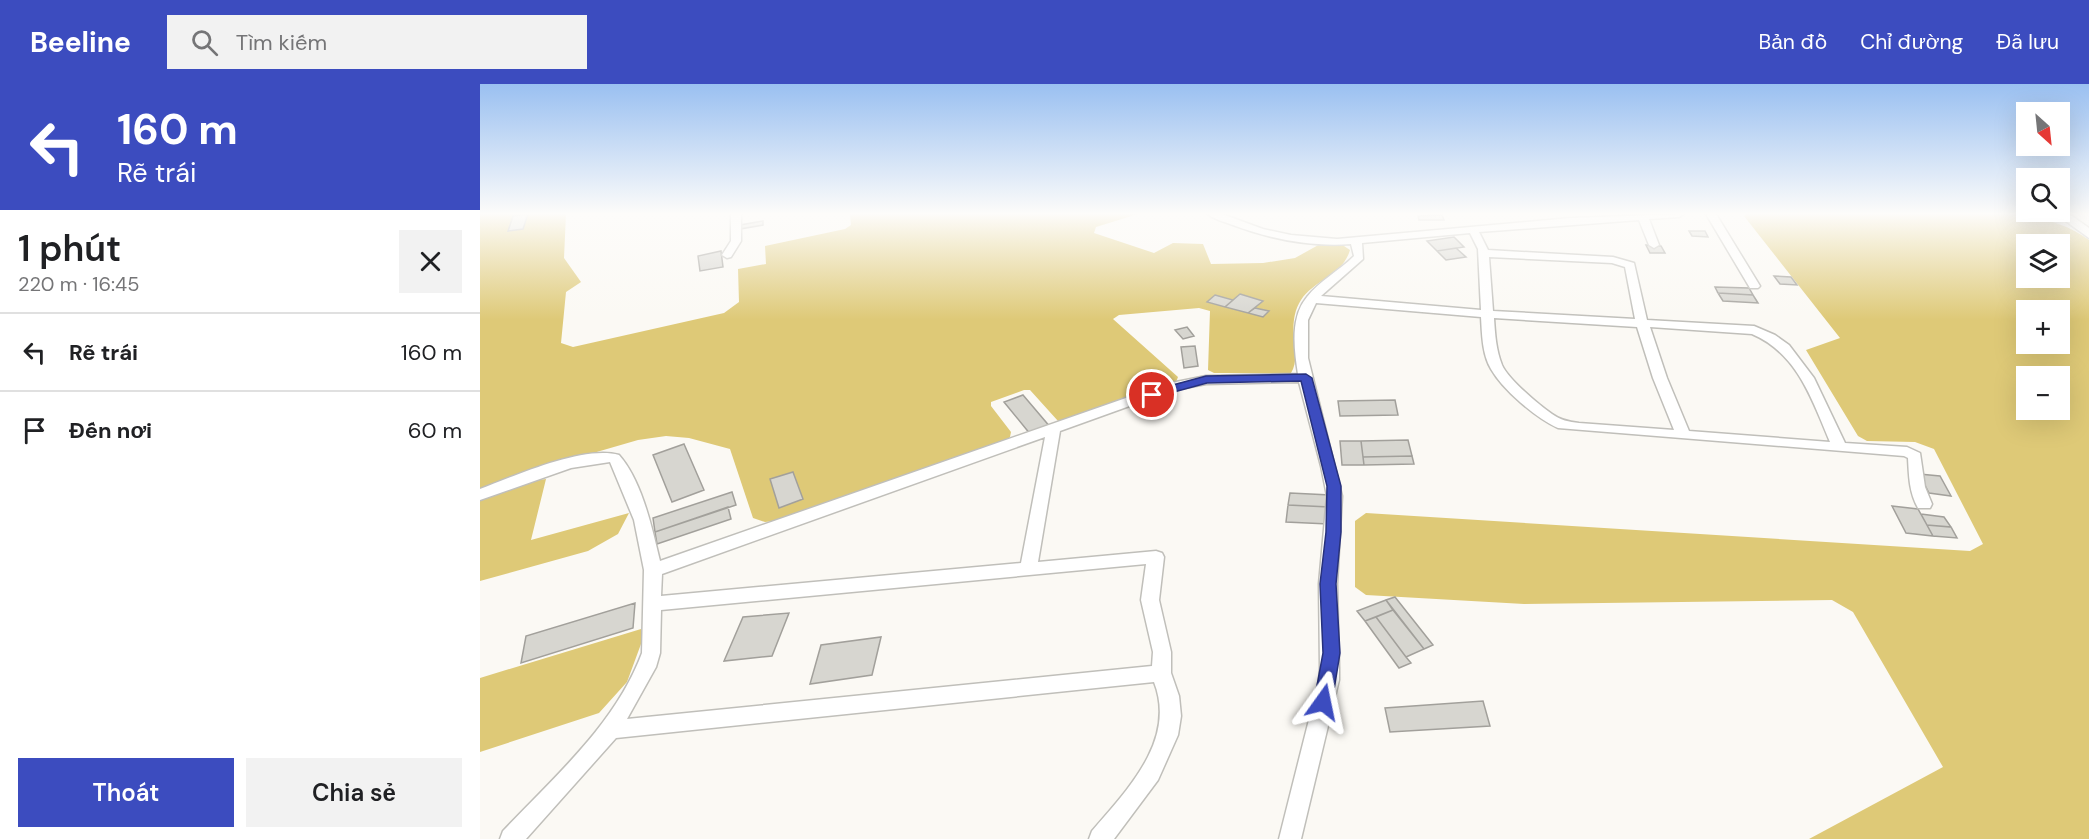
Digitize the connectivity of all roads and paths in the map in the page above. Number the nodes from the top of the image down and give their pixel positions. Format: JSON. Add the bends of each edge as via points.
{"nodes":[{"id":1,"x":731,"y":249,"type":"edge"},
{"id":2,"x":1358,"y":249,"type":"edge"},
{"id":3,"x":1481,"y":249,"type":"edge"},
{"id":4,"x":1732,"y":249,"type":"edge"},
{"id":5,"x":1483,"y":253,"type":"junction"},
{"id":6,"x":728,"y":255,"type":"dead end"},
{"id":7,"x":1754,"y":286,"type":"dead end"},
{"id":8,"x":1311,"y":299,"type":"junction"},
{"id":9,"x":1486,"y":314,"type":"junction"},
{"id":10,"x":1642,"y":324,"type":"junction"},
{"id":11,"x":1306,"y":378,"type":"junction"},
{"id":12,"x":1053,"y":431,"type":"junction"},
{"id":13,"x":1683,"y":435,"type":"junction"},
{"id":14,"x":1839,"y":446,"type":"junction"},
{"id":15,"x":480,"y":495,"type":"edge"},
{"id":16,"x":1924,"y":504,"type":"dead end"},
{"id":17,"x":1029,"y":567,"type":"junction"},
{"id":18,"x":654,"y":570,"type":"junction"},
{"id":19,"x":652,"y":604,"type":"junction"},
{"id":20,"x":1161,"y":673,"type":"junction"},
{"id":21,"x":611,"y":730,"type":"junction"},
{"id":22,"x":511,"y":839,"type":"edge"},
{"id":23,"x":1100,"y":839,"type":"edge"},
{"id":24,"x":1290,"y":839,"type":"edge"}],
"edges":[{"from":1,"to":6,"type":"street"},
{"from":2,"to":8,"type":"street","via":[[1359,257]]},
{"from":3,"to":5,"type":"street"},
{"from":4,"to":7,"type":"street"},
{"from":5,"to":9,"type":"street"},
{"from":5,"to":10,"type":"street","via":[[1624,262],[1630,265]]},
{"from":8,"to":9,"type":"street"},
{"from":8,"to":11,"type":"street","via":[[1302,319],[1300,341]]},
{"from":9,"to":10,"type":"street"},
{"from":9,"to":13,"type":"street","via":[[1496,367],[1548,418],[1563,425]]},
{"from":10,"to":13,"type":"street"},
{"from":10,"to":14,"type":"street","via":[[1754,330],[1778,340],[1799,366]]},
{"from":11,"to":12,"type":"street","via":[[1189,382]]},
{"from":11,"to":24,"type":"street","via":[[1334,486],[1328,584],[1331,653],[1329,680]]},
{"from":12,"to":17,"type":"street"},
{"from":12,"to":18,"type":"street"},
{"from":13,"to":14,"type":"street"},
{"from":14,"to":16,"type":"street","via":[[1895,450],[1915,456],[1917,487]]},
{"from":15,"to":18,"type":"street","via":[[576,462],[602,456],[614,458],[642,520]]},
{"from":17,"to":19,"type":"street"},
{"from":17,"to":20,"type":"street","via":[[1156,557],[1150,600],[1162,652]]},
{"from":18,"to":19,"type":"street"},
{"from":19,"to":21,"type":"street","via":[[651,652]]},
{"from":20,"to":21,"type":"street"},
{"from":20,"to":23,"type":"street","via":[[1169,698],[1168,734],[1151,776]]},
{"from":21,"to":22,"type":"street"}]}
